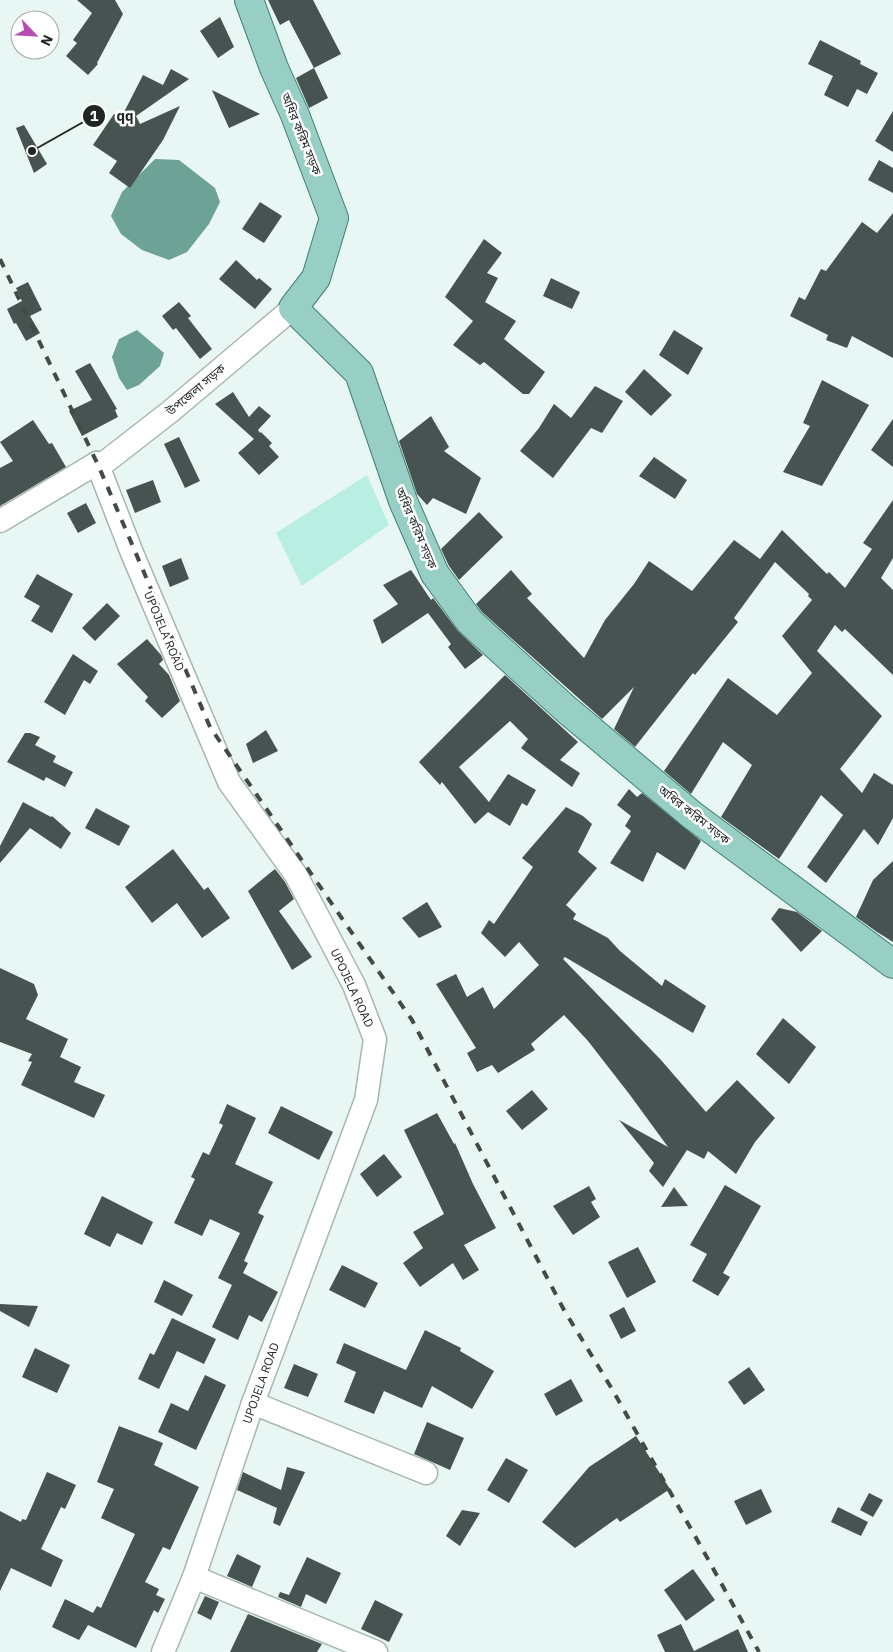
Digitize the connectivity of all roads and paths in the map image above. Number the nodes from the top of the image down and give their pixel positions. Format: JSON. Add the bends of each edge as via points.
{"nodes":[{"id":1,"x":249,"y":0,"type":"edge"},
{"id":2,"x":292,"y":308,"type":"junction"},
{"id":3,"x":97,"y":463,"type":"junction"},
{"id":4,"x":0,"y":521,"type":"edge"},
{"id":5,"x":893,"y":964,"type":"edge"},
{"id":6,"x":253,"y":1403,"type":"junction"},
{"id":7,"x":426,"y":1473,"type":"dead end"},
{"id":8,"x":194,"y":1577,"type":"junction"},
{"id":9,"x":163,"y":1652,"type":"edge"},
{"id":10,"x":376,"y":1652,"type":"edge"}],
"edges":[{"from":1,"to":2,"type":"main road","name":"অধির করিম সড়ক","via":[[334,218],[316,278]]},
{"from":2,"to":3,"type":"street","name":"উপজেলা সড়ক","via":[[172,411],[99,467]]},
{"from":2,"to":5,"type":"main road","name":"অধির করিম সড়ক","via":[[359,373],[403,501],[435,574],[470,622],[567,710],[692,815]]},
{"from":3,"to":4,"type":"street"},
{"from":3,"to":6,"type":"street","name":"UPOJELA ROAD","via":[[229,782],[296,876],[354,985],[375,1039],[366,1100]]},
{"from":6,"to":7,"type":"street"},
{"from":6,"to":8,"type":"street","name":"UPOJELA ROAD"},
{"from":8,"to":9,"type":"street","name":"UPOJELA ROAD"},
{"from":8,"to":10,"type":"street"}]}
